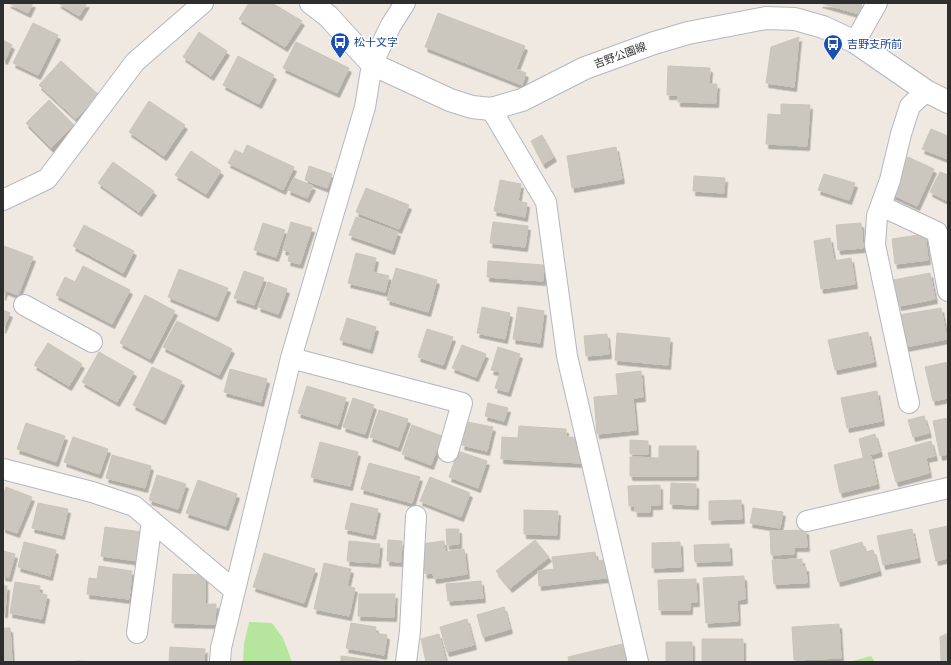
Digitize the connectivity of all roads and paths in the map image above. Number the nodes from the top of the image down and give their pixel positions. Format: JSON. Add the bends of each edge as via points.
{"nodes":[{"id":1,"x":203,"y":3,"type":"edge"},
{"id":2,"x":311,"y":3,"type":"edge"},
{"id":3,"x":405,"y":3,"type":"edge"},
{"id":4,"x":878,"y":3,"type":"edge"},
{"id":5,"x":855,"y":42,"type":"junction"},
{"id":6,"x":372,"y":64,"type":"junction"},
{"id":7,"x":926,"y":91,"type":"junction"},
{"id":8,"x":948,"y":102,"type":"edge"},
{"id":9,"x":491,"y":109,"type":"junction"},
{"id":10,"x":3,"y":200,"type":"edge"},
{"id":11,"x":881,"y":206,"type":"junction"},
{"id":12,"x":944,"y":251,"type":"edge"},
{"id":13,"x":948,"y":291,"type":"edge"},
{"id":14,"x":24,"y":306,"type":"dead end"},
{"id":15,"x":92,"y":342,"type":"dead end"},
{"id":16,"x":291,"y":358,"type":"junction"},
{"id":17,"x":909,"y":403,"type":"dead end"},
{"id":18,"x":448,"y":452,"type":"dead end"},
{"id":19,"x":3,"y":469,"type":"edge"},
{"id":20,"x":948,"y":488,"type":"edge"},
{"id":21,"x":416,"y":516,"type":"dead end"},
{"id":22,"x":152,"y":521,"type":"junction"},
{"id":23,"x":807,"y":521,"type":"dead end"},
{"id":24,"x":234,"y":590,"type":"junction"},
{"id":25,"x":137,"y":632,"type":"dead end"},
{"id":26,"x":220,"y":662,"type":"edge"},
{"id":27,"x":406,"y":662,"type":"edge"},
{"id":28,"x":638,"y":662,"type":"edge"}],
"edges":[{"from":1,"to":10,"type":"street","via":[[135,62],[47,179]]},
{"from":2,"to":6,"type":"main road","name":"吉野公園線","via":[[328,16]]},
{"from":3,"to":6,"type":"street"},
{"from":4,"to":5,"type":"street"},
{"from":5,"to":7,"type":"main road","name":"吉野公園線"},
{"from":5,"to":9,"type":"main road","name":"吉野公園線","via":[[823,27],[795,18],[766,18],[688,33],[654,43],[585,68],[522,100]]},
{"from":6,"to":9,"type":"main road","name":"吉野公園線","via":[[450,100],[472,107]]},
{"from":6,"to":16,"type":"street","via":[[365,107]]},
{"from":7,"to":8,"type":"main road","name":"吉野公園線"},
{"from":7,"to":11,"type":"street","via":[[910,106]]},
{"from":9,"to":28,"type":"street","via":[[546,202],[567,356]]},
{"from":11,"to":12,"type":"street","via":[[937,232]]},
{"from":11,"to":17,"type":"street","via":[[877,216],[875,245]]},
{"from":12,"to":13,"type":"street"},
{"from":14,"to":15,"type":"street"},
{"from":16,"to":18,"type":"street","via":[[462,403]]},
{"from":16,"to":24,"type":"street"},
{"from":19,"to":22,"type":"street","via":[[92,492],[134,506]]},
{"from":20,"to":23,"type":"street"},
{"from":21,"to":27,"type":"street"},
{"from":22,"to":24,"type":"street"},
{"from":22,"to":25,"type":"street"},
{"from":24,"to":26,"type":"street"}]}
